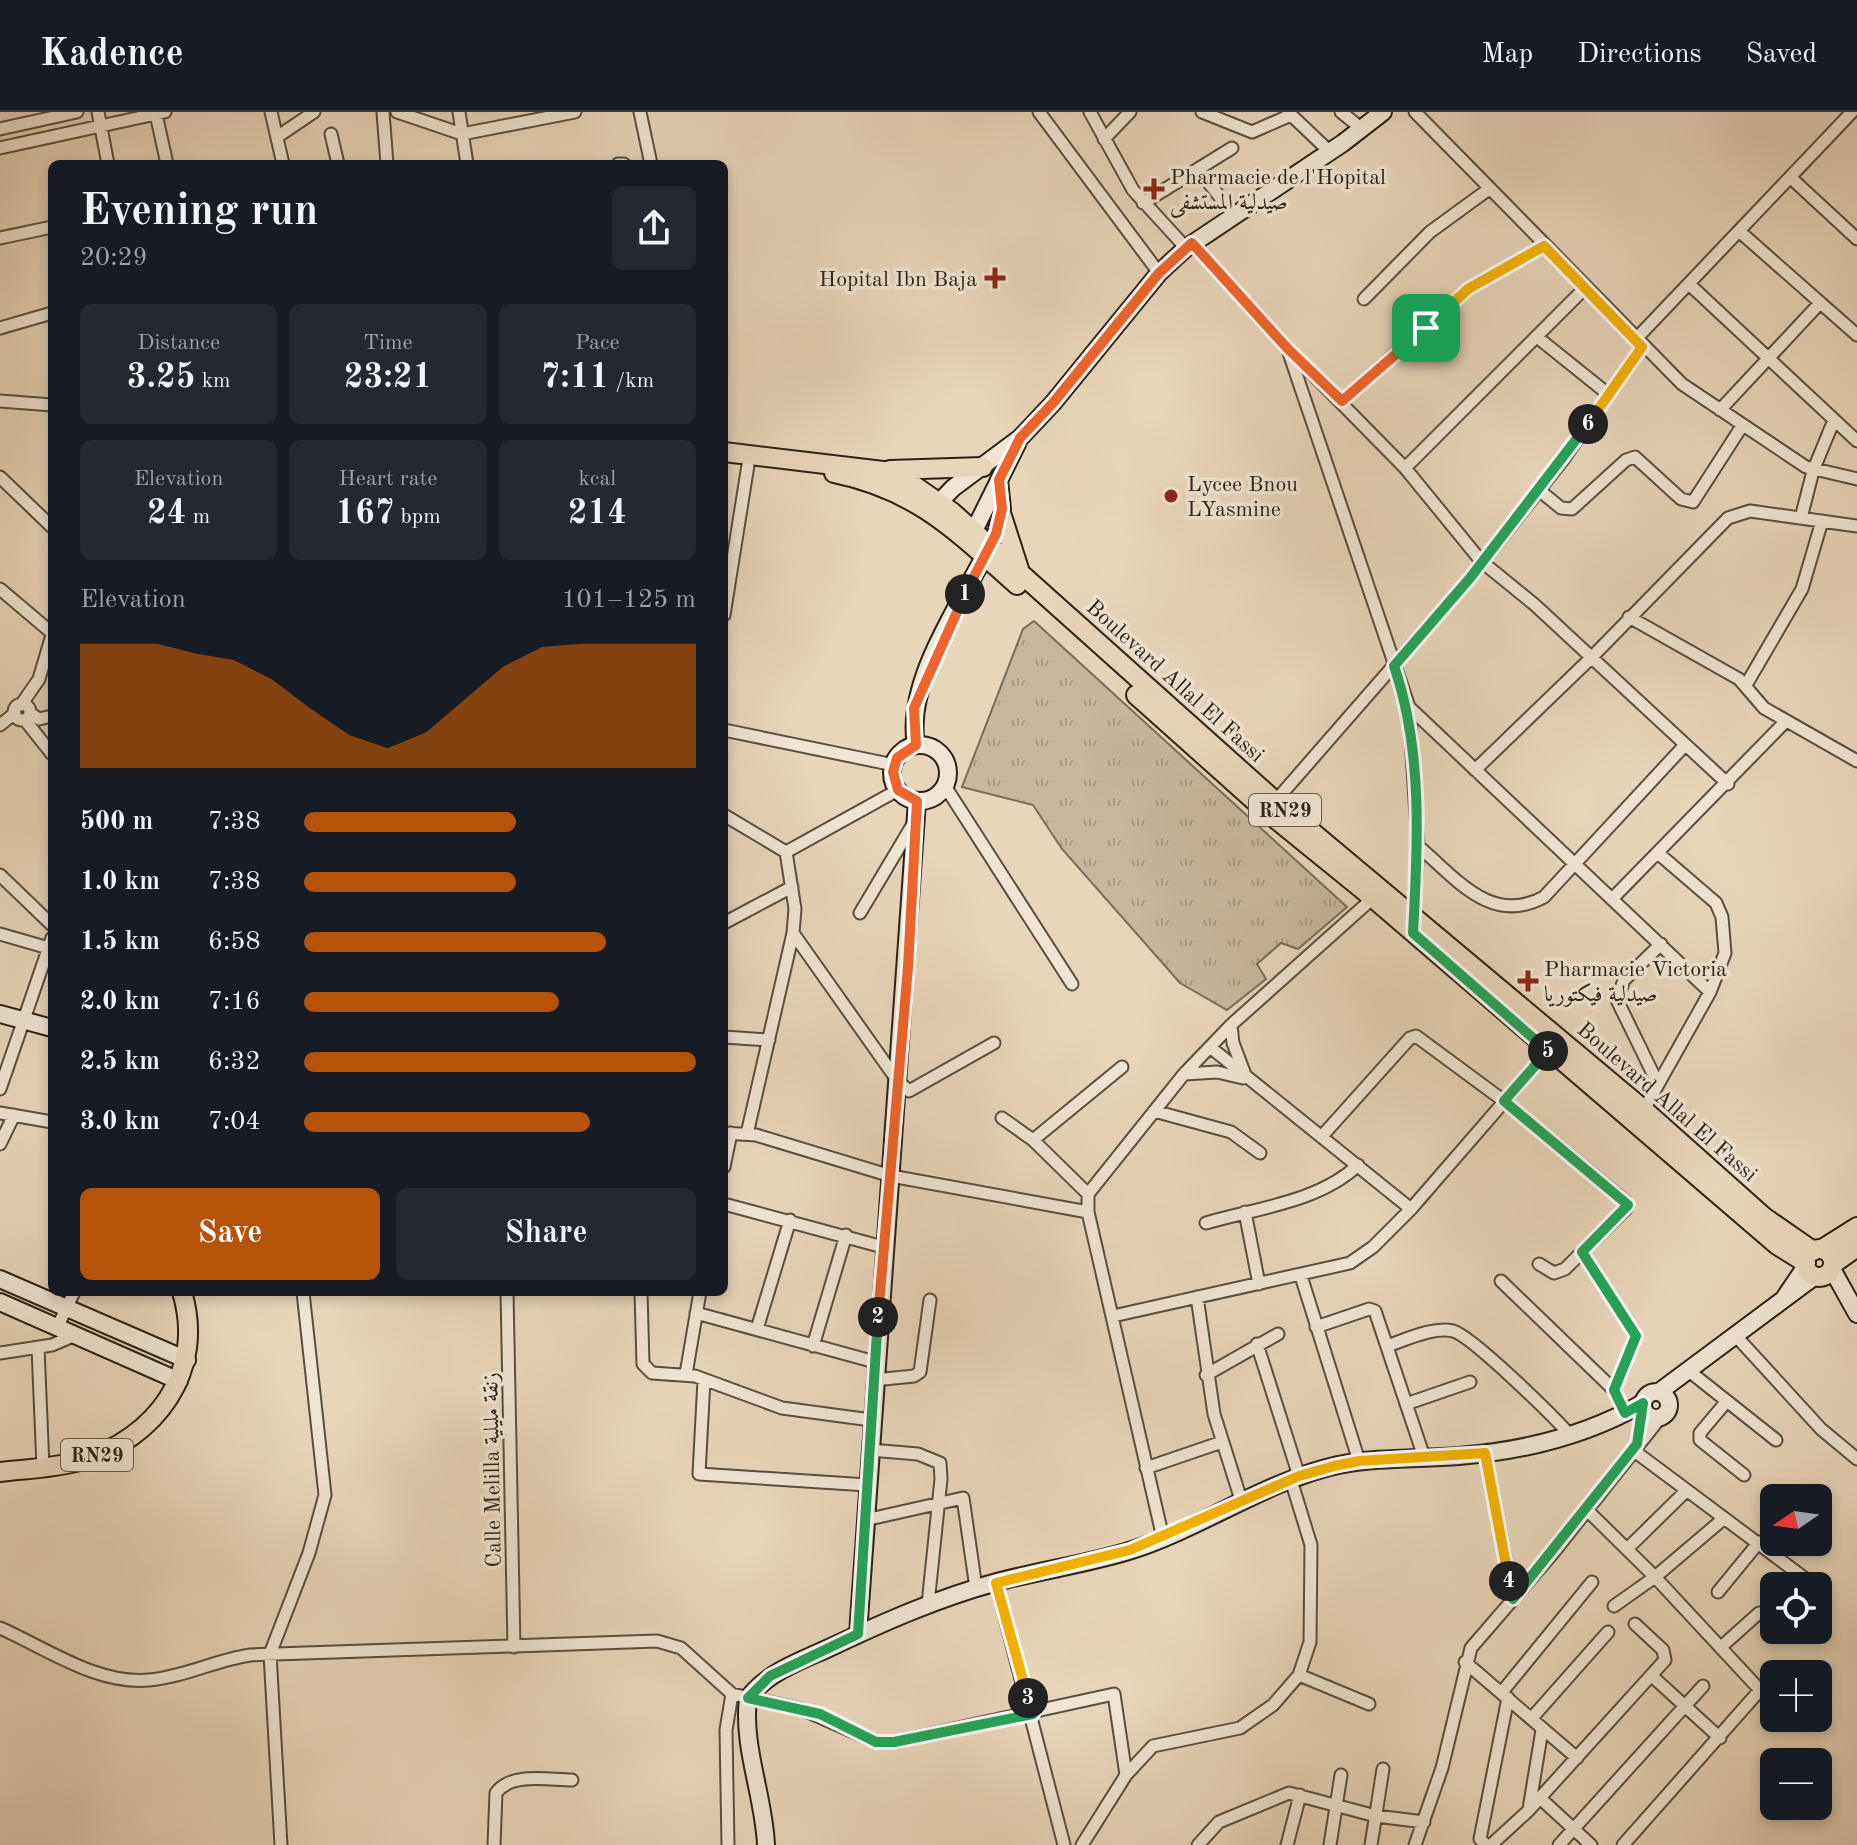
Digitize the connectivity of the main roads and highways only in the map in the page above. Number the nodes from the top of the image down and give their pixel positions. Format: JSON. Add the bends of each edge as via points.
{"nodes":[{"id":1,"x":728,"y":452,"type":"edge"},
{"id":2,"x":728,"y":462,"type":"edge"},
{"id":3,"x":983,"y":467,"type":"road end"},
{"id":4,"x":883,"y":471,"type":"junction"},
{"id":5,"x":934,"y":507,"type":"junction"},
{"id":6,"x":1002,"y":516,"type":"road end"},
{"id":7,"x":989,"y":551,"type":"junction"},
{"id":8,"x":1020,"y":571,"type":"junction"},
{"id":9,"x":1271,"y":806,"type":"junction"},
{"id":10,"x":1413,"y":923,"type":"junction"},
{"id":11,"x":1640,"y":1117,"type":"junction"},
{"id":12,"x":1857,"y":1227,"type":"edge"},
{"id":13,"x":1857,"y":1247,"type":"edge"},
{"id":14,"x":1818,"y":1264,"type":"junction"},
{"id":15,"x":183,"y":1296,"type":"edge"},
{"id":16,"x":0,"y":1472,"type":"edge"}],
"edges":[{"from":1,"to":4,"type":"main road","name":"Boulevard Allal El Fassi","number":"RN29"},
{"from":2,"to":5,"type":"main road","name":"Boulevard Allal El Fassi","number":"RN29","via":[[875,482]]},
{"from":3,"to":4,"type":"main road"},
{"from":4,"to":5,"type":"main road","name":"Boulevard Allal El Fassi","number":"RN29","via":[[909,482]]},
{"from":5,"to":7,"type":"main road","name":"Boulevard Allal El Fassi","number":"RN29"},
{"from":6,"to":8,"type":"main road"},
{"from":7,"to":8,"type":"main road","name":"Boulevard Allal El Fassi","number":"RN29"},
{"from":7,"to":9,"type":"main road","name":"Boulevard Allal El Fassi","number":"RN29","via":[[1181,738]]},
{"from":8,"to":9,"type":"main road","name":"Boulevard Allal El Fassi","number":"RN29"},
{"from":9,"to":10,"type":"main road","name":"Boulevard Allal El Fassi","number":"RN29"},
{"from":9,"to":10,"type":"main road","name":"Boulevard Allal El Fassi","number":"RN29","via":[[1373,898]]},
{"from":10,"to":11,"type":"main road","name":"Boulevard Allal El Fassi","number":"RN29"},
{"from":10,"to":11,"type":"main road","name":"Boulevard Allal El Fassi","number":"RN29","via":[[1548,1051]]},
{"from":11,"to":14,"type":"main road","name":"Boulevard Allal El Fassi","number":"RN29"},
{"from":12,"to":14,"type":"main road"},
{"from":13,"to":14,"type":"main road"},
{"from":15,"to":16,"type":"main road","number":"RN29","via":[[191,1339],[187,1360],[150,1421],[105,1452],[77,1462]]}]}
